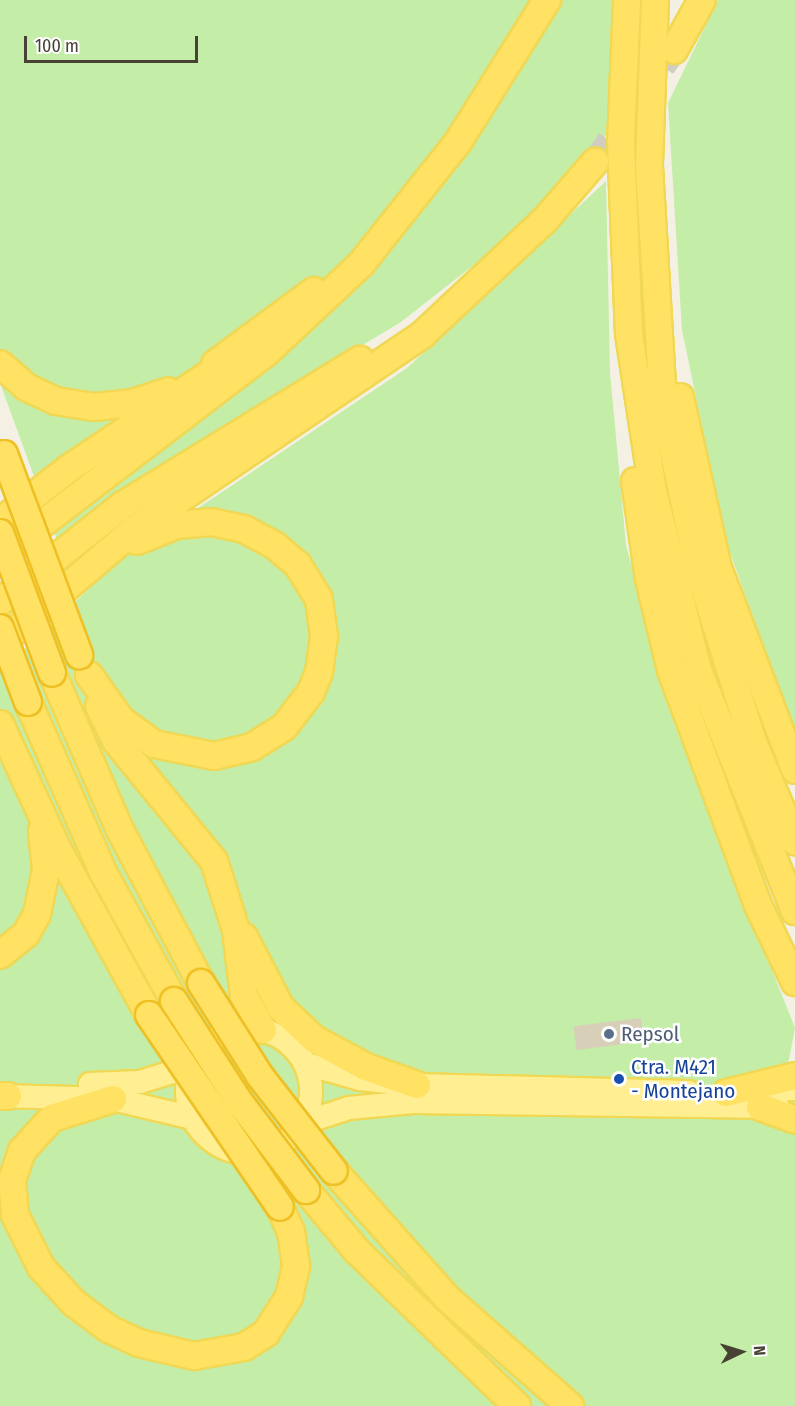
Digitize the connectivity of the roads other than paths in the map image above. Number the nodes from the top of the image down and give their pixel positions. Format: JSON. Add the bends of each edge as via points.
{"nodes":[{"id":1,"x":548,"y":0,"type":"edge"},
{"id":2,"x":627,"y":0,"type":"edge"},
{"id":3,"x":655,"y":0,"type":"edge"},
{"id":4,"x":702,"y":0,"type":"edge"},
{"id":5,"x":674,"y":50,"type":"tunnel mouth"},
{"id":6,"x":496,"y":85,"type":"junction"},
{"id":7,"x":621,"y":143,"type":"junction"},
{"id":8,"x":595,"y":162,"type":"tunnel mouth"},
{"id":9,"x":653,"y":268,"type":"junction"},
{"id":10,"x":484,"y":279,"type":"junction"},
{"id":11,"x":314,"y":291,"type":"junction"},
{"id":12,"x":0,"y":364,"type":"edge"},
{"id":13,"x":2,"y":448,"type":"edge"},
{"id":14,"x":0,"y":522,"type":"edge"},
{"id":15,"x":0,"y":533,"type":"edge"},
{"id":16,"x":0,"y":556,"type":"edge"},
{"id":17,"x":105,"y":557,"type":"junction"},
{"id":18,"x":0,"y":602,"type":"edge"},
{"id":19,"x":0,"y":628,"type":"edge"},
{"id":20,"x":0,"y":644,"type":"edge"},
{"id":21,"x":84,"y":665,"type":"junction"},
{"id":22,"x":0,"y":724,"type":"edge"},
{"id":23,"x":795,"y":770,"type":"edge"},
{"id":24,"x":795,"y":842,"type":"edge"},
{"id":25,"x":223,"y":881,"type":"junction"},
{"id":26,"x":795,"y":911,"type":"edge"},
{"id":27,"x":0,"y":955,"type":"edge"},
{"id":28,"x":795,"y":982,"type":"edge"},
{"id":29,"x":263,"y":1030,"type":"junction"},
{"id":30,"x":306,"y":1064,"type":"junction"},
{"id":31,"x":191,"y":1066,"type":"junction"},
{"id":32,"x":795,"y":1076,"type":"edge"},
{"id":33,"x":417,"y":1085,"type":"junction"},
{"id":34,"x":795,"y":1089,"type":"edge"},
{"id":35,"x":2,"y":1093,"type":"edge"},
{"id":36,"x":726,"y":1093,"type":"junction"},
{"id":37,"x":113,"y":1099,"type":"junction"},
{"id":38,"x":760,"y":1107,"type":"junction"},
{"id":39,"x":795,"y":1107,"type":"edge"},
{"id":40,"x":193,"y":1118,"type":"junction"},
{"id":41,"x":795,"y":1120,"type":"edge"},
{"id":42,"x":303,"y":1123,"type":"junction"},
{"id":43,"x":517,"y":1406,"type":"edge"},
{"id":44,"x":570,"y":1406,"type":"edge"}],
"edges":[{"from":1,"to":6,"type":"highway"},
{"from":2,"to":7,"type":"highway"},
{"from":3,"to":9,"type":"highway","via":[[649,166]]},
{"from":4,"to":5,"type":"highway"},
{"from":6,"to":11,"type":"highway","via":[[398,202]]},
{"from":6,"to":16,"type":"highway","via":[[459,142],[361,264],[267,352]]},
{"from":7,"to":26,"type":"highway","via":[[629,334],[653,491],[698,670]]},
{"from":7,"to":28,"type":"highway","via":[[614,189],[620,349],[649,579],[670,670],[701,762],[757,903]]},
{"from":8,"to":10,"type":"highway"},
{"from":9,"to":23,"type":"highway","via":[[718,568]]},
{"from":9,"to":24,"type":"highway","via":[[663,402],[699,571],[753,742]]},
{"from":10,"to":17,"type":"highway","via":[[423,334],[134,530]]},
{"from":10,"to":18,"type":"highway","via":[[123,505]]},
{"from":11,"to":12,"type":"highway","via":[[211,367],[132,403],[95,407],[56,401],[26,387]]},
{"from":11,"to":14,"type":"highway","via":[[247,349],[68,469]]},
{"from":13,"to":21,"type":"highway","bridge":true},
{"from":15,"to":44,"type":"highway","bridge":true,"via":[[52,674],[120,830],[201,982],[260,1076],[334,1171],[447,1298]]},
{"from":17,"to":20,"type":"highway"},
{"from":17,"to":21,"type":"highway","via":[[177,525],[212,522],[244,529],[274,545],[298,565],[319,599],[324,636],[310,692],[284,727],[252,747],[213,756],[154,744],[121,720]]},
{"from":19,"to":43,"type":"highway","bridge":true,"via":[[28,702],[104,874],[174,1001],[238,1100],[357,1251]]},
{"from":21,"to":25,"type":"highway","via":[[116,741],[200,841]]},
{"from":22,"to":27,"type":"highway","via":[[41,830],[46,870],[37,915],[26,934]]},
{"from":22,"to":37,"type":"highway","bridge":true,"via":[[57,848],[149,1014],[280,1207],[291,1232],[296,1266],[289,1297],[266,1333],[244,1347],[194,1356],[157,1349],[109,1329],[74,1303],[42,1267],[15,1215],[12,1180],[35,1131],[52,1118]]},
{"from":25,"to":29,"type":"highway","via":[[236,930],[244,996]]},
{"from":25,"to":33,"type":"highway","via":[[257,969],[281,1008],[339,1055]]},
{"from":29,"to":30,"type":"main road","via":[[288,1042]]},
{"from":29,"to":31,"type":"main road","via":[[241,1029],[219,1036]]},
{"from":30,"to":33,"type":"main road","via":[[360,1079]]},
{"from":30,"to":42,"type":"main road","via":[[311,1100]]},
{"from":31,"to":35,"type":"main road","via":[[140,1082]]},
{"from":31,"to":40,"type":"main road","via":[[187,1085]]},
{"from":32,"to":36,"type":"highway"},
{"from":33,"to":36,"type":"main road"},
{"from":34,"to":36,"type":"main road"},
{"from":35,"to":37,"type":"main road"},
{"from":37,"to":40,"type":"main road"},
{"from":38,"to":39,"type":"main road"},
{"from":38,"to":41,"type":"highway"},
{"from":38,"to":42,"type":"main road","via":[[412,1102],[350,1107]]},
{"from":40,"to":42,"type":"main road","via":[[220,1147],[248,1153],[271,1149]]}]}
